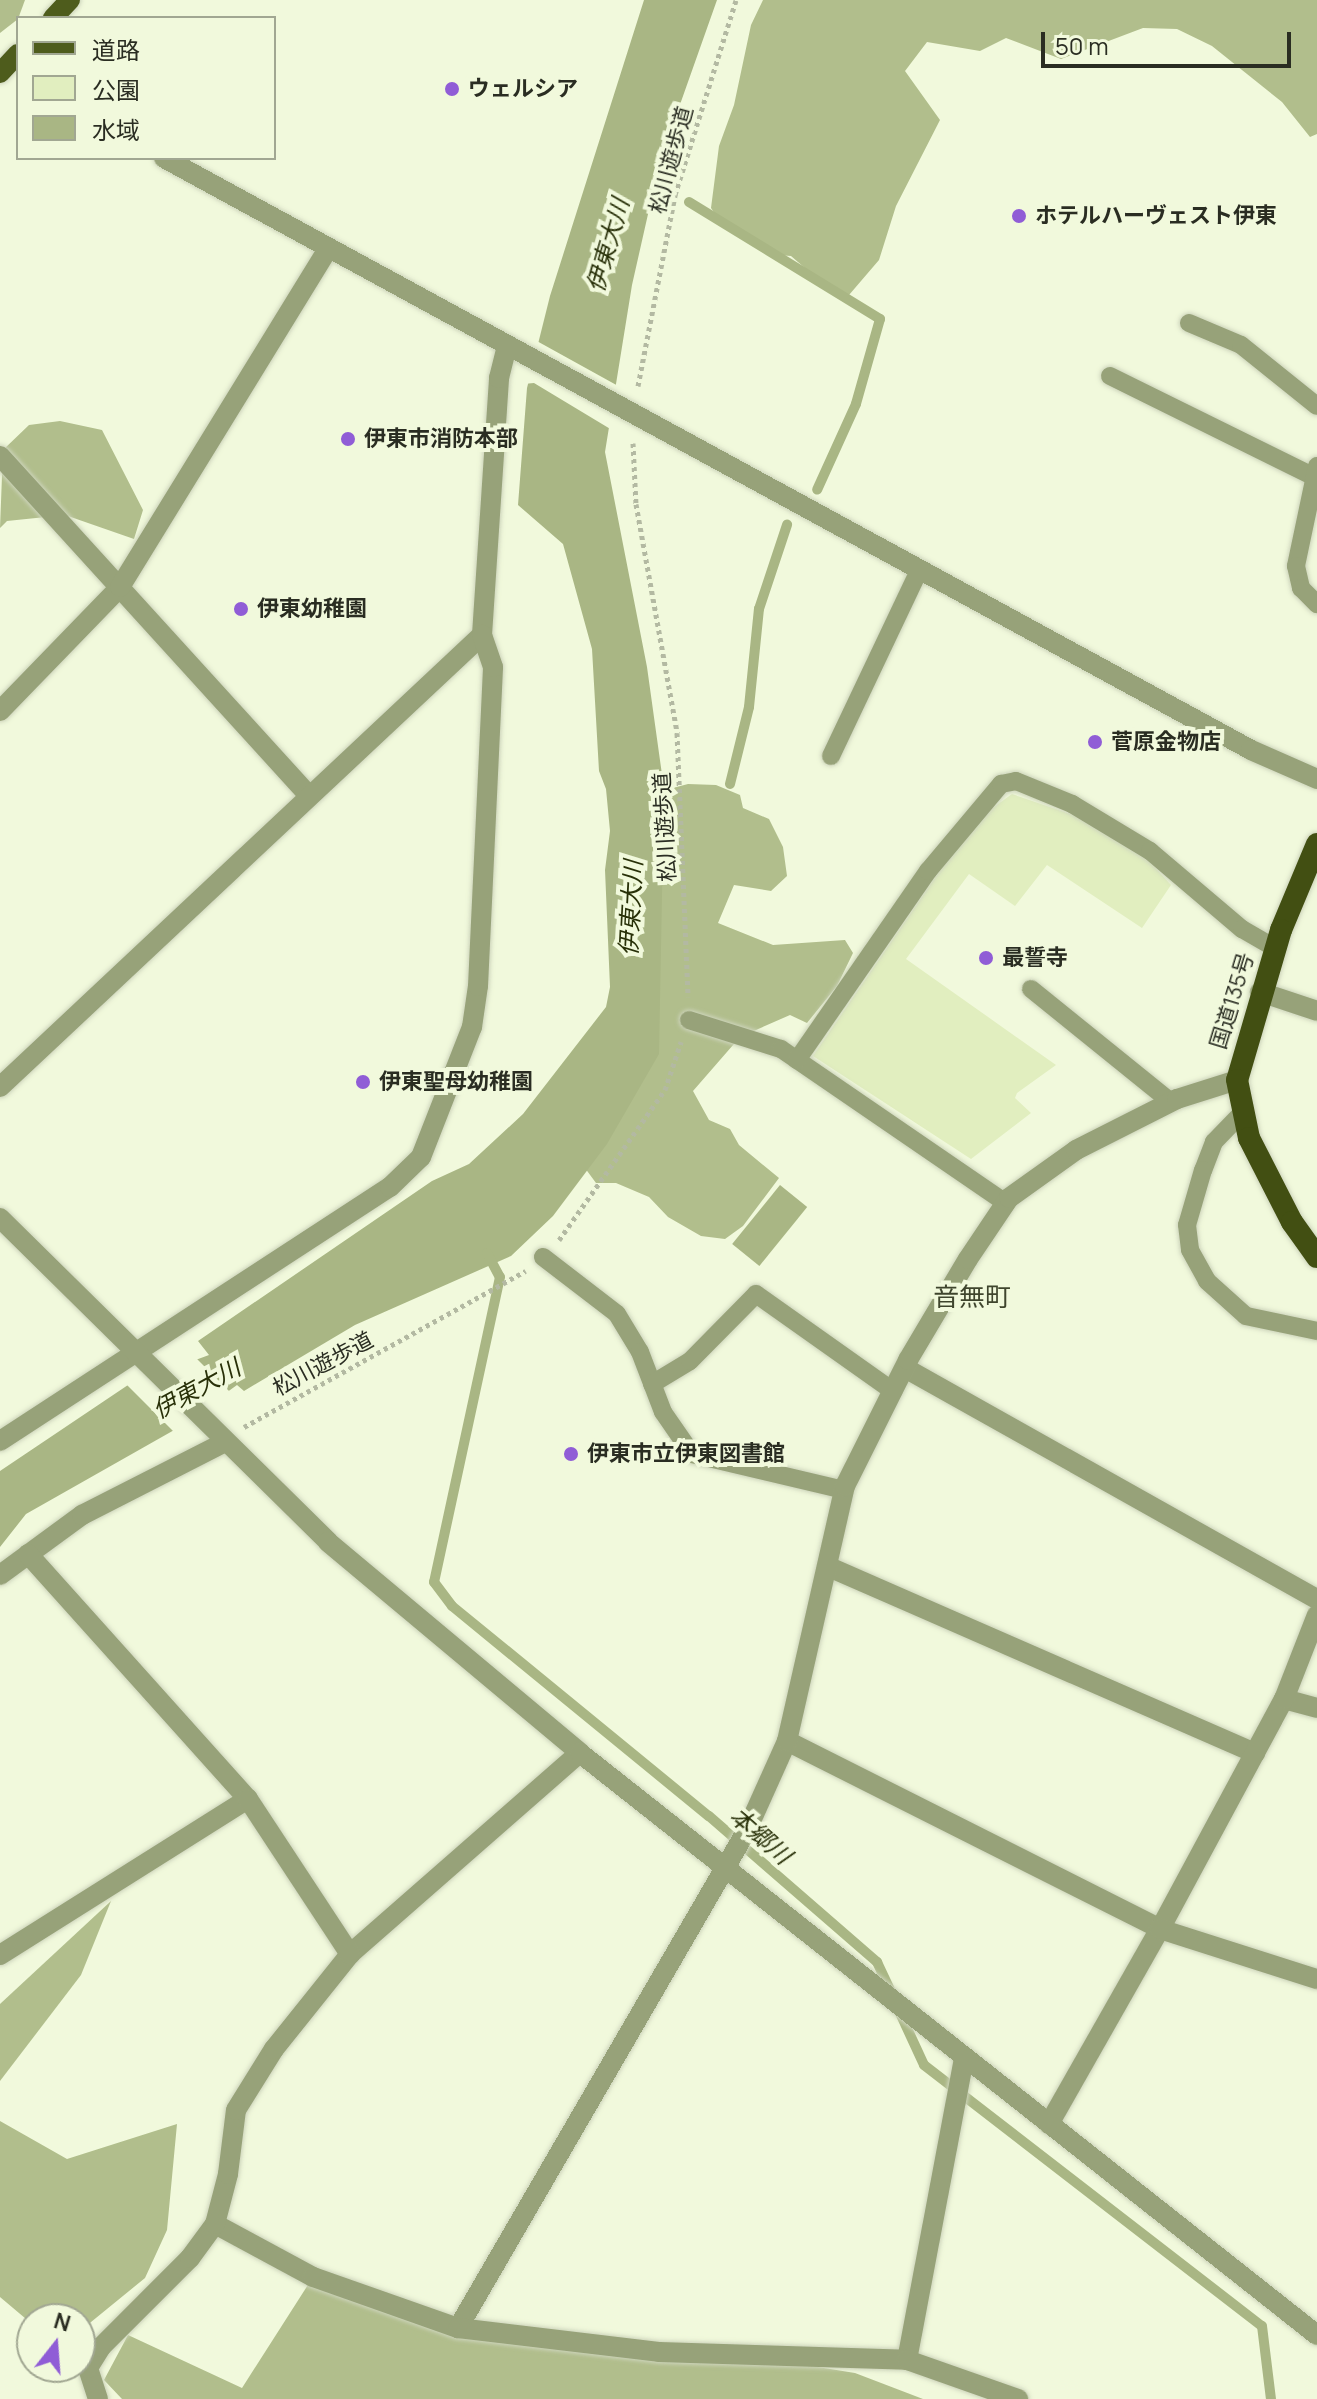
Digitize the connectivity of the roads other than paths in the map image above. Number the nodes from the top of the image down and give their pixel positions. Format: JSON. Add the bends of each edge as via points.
{"nodes":[{"id":1,"x":70,"y":0,"type":"edge"},
{"id":2,"x":55,"y":16,"type":"edge"},
{"id":3,"x":168,"y":160,"type":"edge"},
{"id":4,"x":327,"y":250,"type":"junction"},
{"id":5,"x":1189,"y":323,"type":"dead end"},
{"id":6,"x":515,"y":351,"type":"junction"},
{"id":7,"x":1110,"y":376,"type":"dead end"},
{"id":8,"x":1317,"y":406,"type":"edge"},
{"id":9,"x":0,"y":456,"type":"edge"},
{"id":10,"x":1314,"y":471,"type":"edge"},
{"id":11,"x":919,"y":571,"type":"junction"},
{"id":12,"x":120,"y":587,"type":"junction"},
{"id":13,"x":1317,"y":604,"type":"edge"},
{"id":14,"x":482,"y":635,"type":"junction"},
{"id":15,"x":0,"y":711,"type":"edge"},
{"id":16,"x":831,"y":756,"type":"dead end"},
{"id":17,"x":1317,"y":779,"type":"edge"},
{"id":18,"x":309,"y":795,"type":"junction"},
{"id":19,"x":1317,"y":844,"type":"edge"},
{"id":20,"x":1275,"y":948,"type":"junction"},
{"id":21,"x":1031,"y":989,"type":"dead end"},
{"id":22,"x":1260,"y":992,"type":"junction"},
{"id":23,"x":1317,"y":1011,"type":"edge"},
{"id":24,"x":689,"y":1020,"type":"road end"},
{"id":25,"x":797,"y":1060,"type":"junction"},
{"id":26,"x":1237,"y":1080,"type":"junction"},
{"id":27,"x":0,"y":1087,"type":"edge"},
{"id":28,"x":1171,"y":1102,"type":"junction"},
{"id":29,"x":1241,"y":1114,"type":"junction"},
{"id":30,"x":1006,"y":1203,"type":"junction"},
{"id":31,"x":0,"y":1218,"type":"edge"},
{"id":32,"x":543,"y":1257,"type":"road end"},
{"id":33,"x":1317,"y":1257,"type":"edge"},
{"id":34,"x":1317,"y":1331,"type":"edge"},
{"id":35,"x":140,"y":1357,"type":"junction"},
{"id":36,"x":905,"y":1368,"type":"junction"},
{"id":37,"x":652,"y":1384,"type":"junction"},
{"id":38,"x":893,"y":1391,"type":"junction"},
{"id":39,"x":220,"y":1438,"type":"junction"},
{"id":40,"x":0,"y":1441,"type":"edge"},
{"id":41,"x":844,"y":1490,"type":"junction"},
{"id":42,"x":28,"y":1554,"type":"junction"},
{"id":43,"x":829,"y":1567,"type":"junction"},
{"id":44,"x":0,"y":1575,"type":"edge"},
{"id":45,"x":1317,"y":1599,"type":"edge"},
{"id":46,"x":1317,"y":1615,"type":"edge"},
{"id":47,"x":1284,"y":1699,"type":"junction"},
{"id":48,"x":1317,"y":1708,"type":"edge"},
{"id":49,"x":787,"y":1741,"type":"junction"},
{"id":50,"x":580,"y":1753,"type":"junction"},
{"id":51,"x":1255,"y":1753,"type":"junction"},
{"id":52,"x":248,"y":1799,"type":"junction"},
{"id":53,"x":728,"y":1866,"type":"junction"},
{"id":54,"x":1160,"y":1929,"type":"junction"},
{"id":55,"x":350,"y":1954,"type":"junction"},
{"id":56,"x":0,"y":1955,"type":"edge"},
{"id":57,"x":1317,"y":1979,"type":"edge"},
{"id":58,"x":963,"y":2063,"type":"junction"},
{"id":59,"x":1049,"y":2124,"type":"junction"},
{"id":60,"x":215,"y":2224,"type":"junction"},
{"id":61,"x":458,"y":2328,"type":"junction"},
{"id":62,"x":1317,"y":2335,"type":"edge"},
{"id":63,"x":907,"y":2360,"type":"junction"},
{"id":64,"x":98,"y":2399,"type":"edge"},
{"id":65,"x":1018,"y":2399,"type":"edge"}],
"edges":[{"from":1,"to":2,"type":"main road"},
{"from":3,"to":4,"type":"street"},
{"from":4,"to":6,"type":"street"},
{"from":4,"to":12,"type":"street"},
{"from":5,"to":8,"type":"lane","via":[[1241,345]]},
{"from":6,"to":11,"type":"street"},
{"from":6,"to":14,"type":"street","via":[[499,378]]},
{"from":7,"to":10,"type":"lane"},
{"from":9,"to":12,"type":"street"},
{"from":10,"to":13,"type":"lane","via":[[1296,566],[1301,588]]},
{"from":11,"to":16,"type":"lane"},
{"from":11,"to":17,"type":"street","via":[[1251,750]]},
{"from":12,"to":15,"type":"street"},
{"from":12,"to":18,"type":"street"},
{"from":14,"to":18,"type":"street"},
{"from":14,"to":35,"type":"street","via":[[493,667],[478,986],[472,1027],[421,1157],[390,1187]]},
{"from":18,"to":27,"type":"street"},
{"from":19,"to":20,"type":"highway","name":"国道135号"},
{"from":20,"to":22,"type":"highway","name":"国道135号"},
{"from":20,"to":25,"type":"lane","via":[[1242,929],[1137,843],[1072,804],[1016,781],[1001,784],[928,871]]},
{"from":21,"to":28,"type":"lane"},
{"from":22,"to":23,"type":"street"},
{"from":22,"to":26,"type":"highway","name":"国道135号"},
{"from":24,"to":25,"type":"lane","via":[[721,1026]]},
{"from":25,"to":30,"type":"lane"},
{"from":26,"to":28,"type":"street"},
{"from":26,"to":29,"type":"highway","name":"国道135号"},
{"from":28,"to":30,"type":"street","via":[[1076,1150]]},
{"from":29,"to":33,"type":"highway","name":"国道135号","via":[[1278,1197]]},
{"from":29,"to":34,"type":"lane","via":[[1214,1142],[1203,1170],[1187,1225],[1190,1250],[1207,1281],[1246,1316]]},
{"from":30,"to":36,"type":"street"},
{"from":31,"to":35,"type":"street"},
{"from":32,"to":37,"type":"lane","via":[[617,1314]]},
{"from":35,"to":39,"type":"street"},
{"from":35,"to":40,"type":"street"},
{"from":36,"to":38,"type":"street"},
{"from":36,"to":45,"type":"street"},
{"from":37,"to":38,"type":"lane","via":[[690,1361],[756,1294]]},
{"from":37,"to":41,"type":"lane","via":[[663,1412],[692,1454]]},
{"from":38,"to":41,"type":"street"},
{"from":39,"to":42,"type":"street","via":[[82,1515]]},
{"from":39,"to":50,"type":"street","via":[[328,1542]]},
{"from":41,"to":43,"type":"street"},
{"from":42,"to":44,"type":"street"},
{"from":42,"to":52,"type":"street"},
{"from":43,"to":49,"type":"street"},
{"from":43,"to":51,"type":"street"},
{"from":46,"to":47,"type":"street"},
{"from":47,"to":48,"type":"street"},
{"from":47,"to":51,"type":"street"},
{"from":49,"to":53,"type":"street"},
{"from":49,"to":54,"type":"street"},
{"from":50,"to":53,"type":"street"},
{"from":50,"to":55,"type":"street"},
{"from":51,"to":54,"type":"street"},
{"from":52,"to":55,"type":"street"},
{"from":52,"to":56,"type":"street"},
{"from":53,"to":58,"type":"street"},
{"from":53,"to":61,"type":"street"},
{"from":54,"to":57,"type":"street"},
{"from":54,"to":59,"type":"street"},
{"from":55,"to":60,"type":"street","via":[[236,2110]]},
{"from":58,"to":59,"type":"street"},
{"from":58,"to":63,"type":"street"},
{"from":59,"to":62,"type":"street"},
{"from":60,"to":61,"type":"street","via":[[313,2277]]},
{"from":60,"to":64,"type":"street","via":[[190,2258],[101,2347],[88,2368]]},
{"from":61,"to":63,"type":"street","via":[[659,2352]]},
{"from":63,"to":65,"type":"street"}]}
